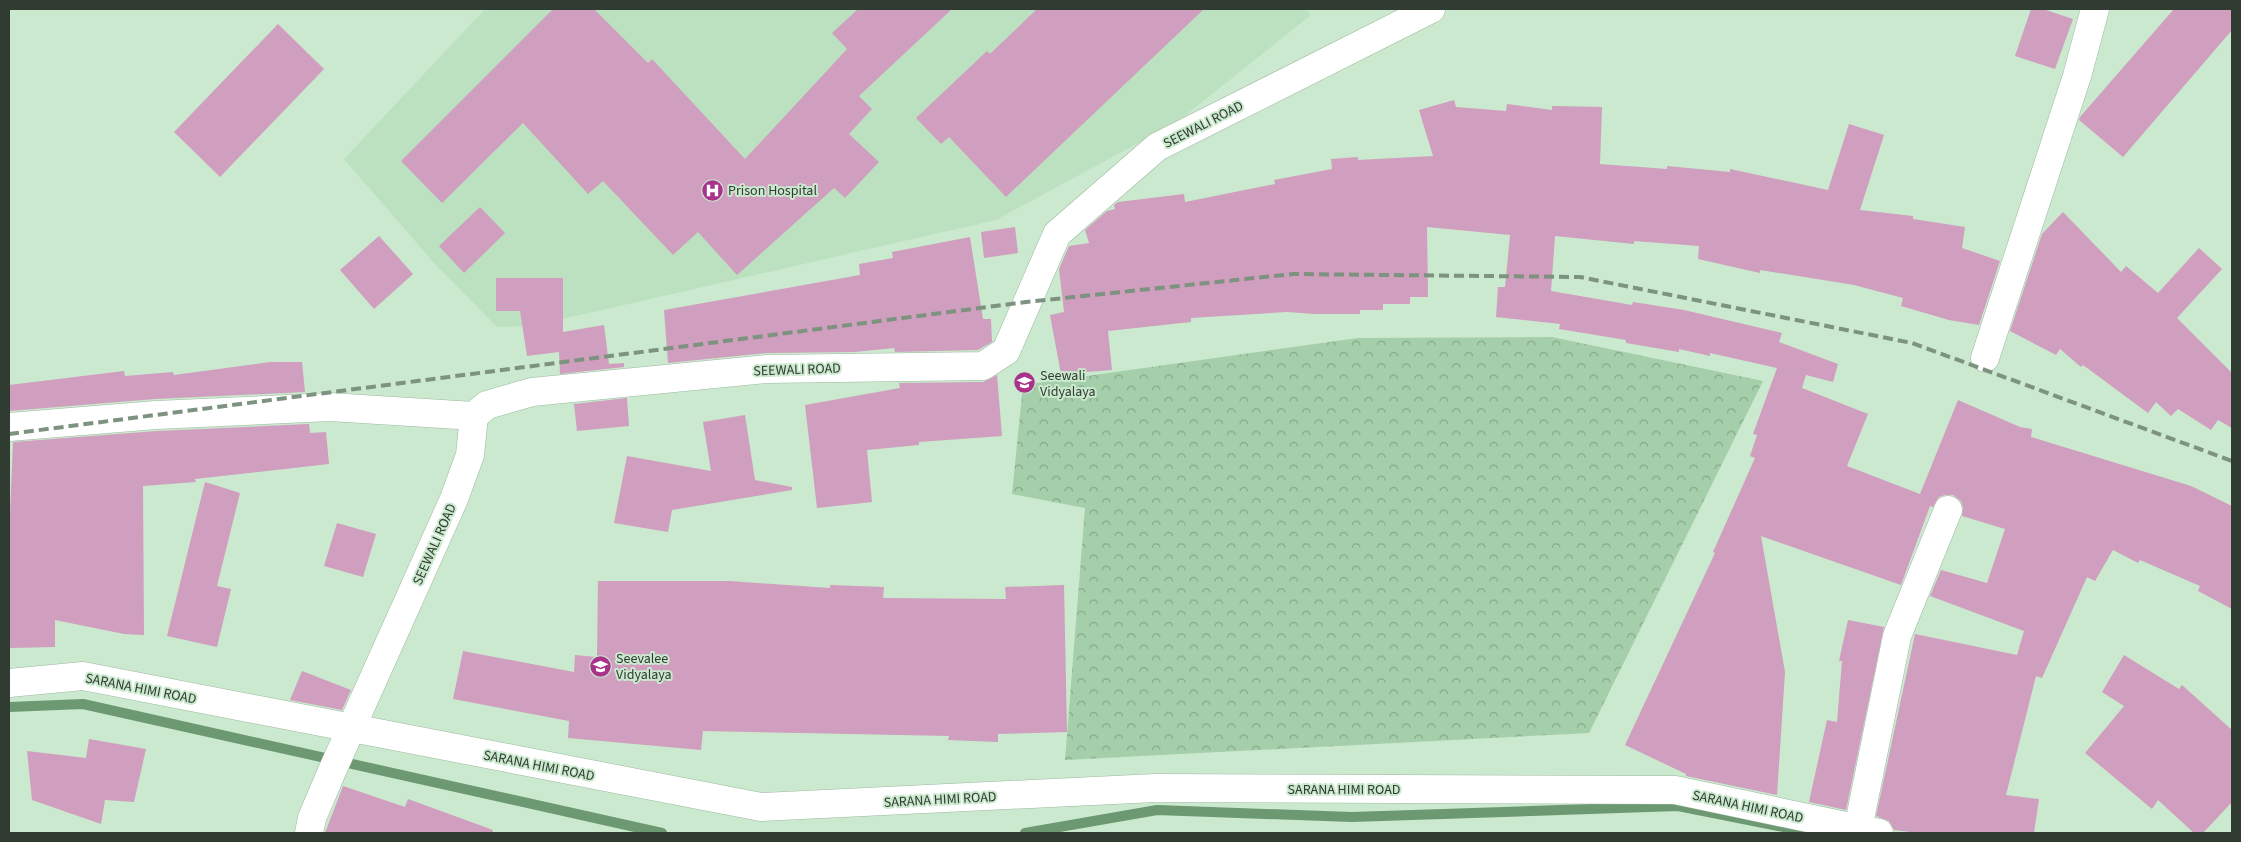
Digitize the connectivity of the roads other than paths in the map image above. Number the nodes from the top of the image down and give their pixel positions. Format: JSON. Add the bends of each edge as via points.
{"nodes":[{"id":1,"x":1431,"y":9,"type":"edge"},
{"id":2,"x":2096,"y":9,"type":"edge"},
{"id":3,"x":1985,"y":358,"type":"dead end"},
{"id":4,"x":474,"y":416,"type":"junction"},
{"id":5,"x":9,"y":427,"type":"edge"},
{"id":6,"x":1948,"y":510,"type":"dead end"},
{"id":7,"x":9,"y":683,"type":"edge"},
{"id":8,"x":349,"y":735,"type":"junction"},
{"id":9,"x":1868,"y":831,"type":"edge"},
{"id":10,"x":309,"y":833,"type":"edge"}],
"edges":[{"from":1,"to":4,"type":"street","name":"SEEWALI ROAD","via":[[1157,147],[1057,234],[1006,351],[983,366],[767,368],[532,392],[487,406]]},
{"from":2,"to":3,"type":"street"},
{"from":4,"to":5,"type":"street","via":[[330,407],[156,415]]},
{"from":4,"to":8,"type":"street","name":"SEEWALI ROAD","via":[[470,455],[454,499]]},
{"from":6,"to":9,"type":"street","via":[[1897,636]]},
{"from":7,"to":8,"type":"street","name":"SARANA HIMI ROAD","via":[[83,676]]},
{"from":8,"to":9,"type":"street","name":"SARANA HIMI ROAD","via":[[761,807],[1155,788],[1675,790]]},
{"from":8,"to":10,"type":"street","name":"SEEWALI ROAD","via":[[312,818]]}]}
